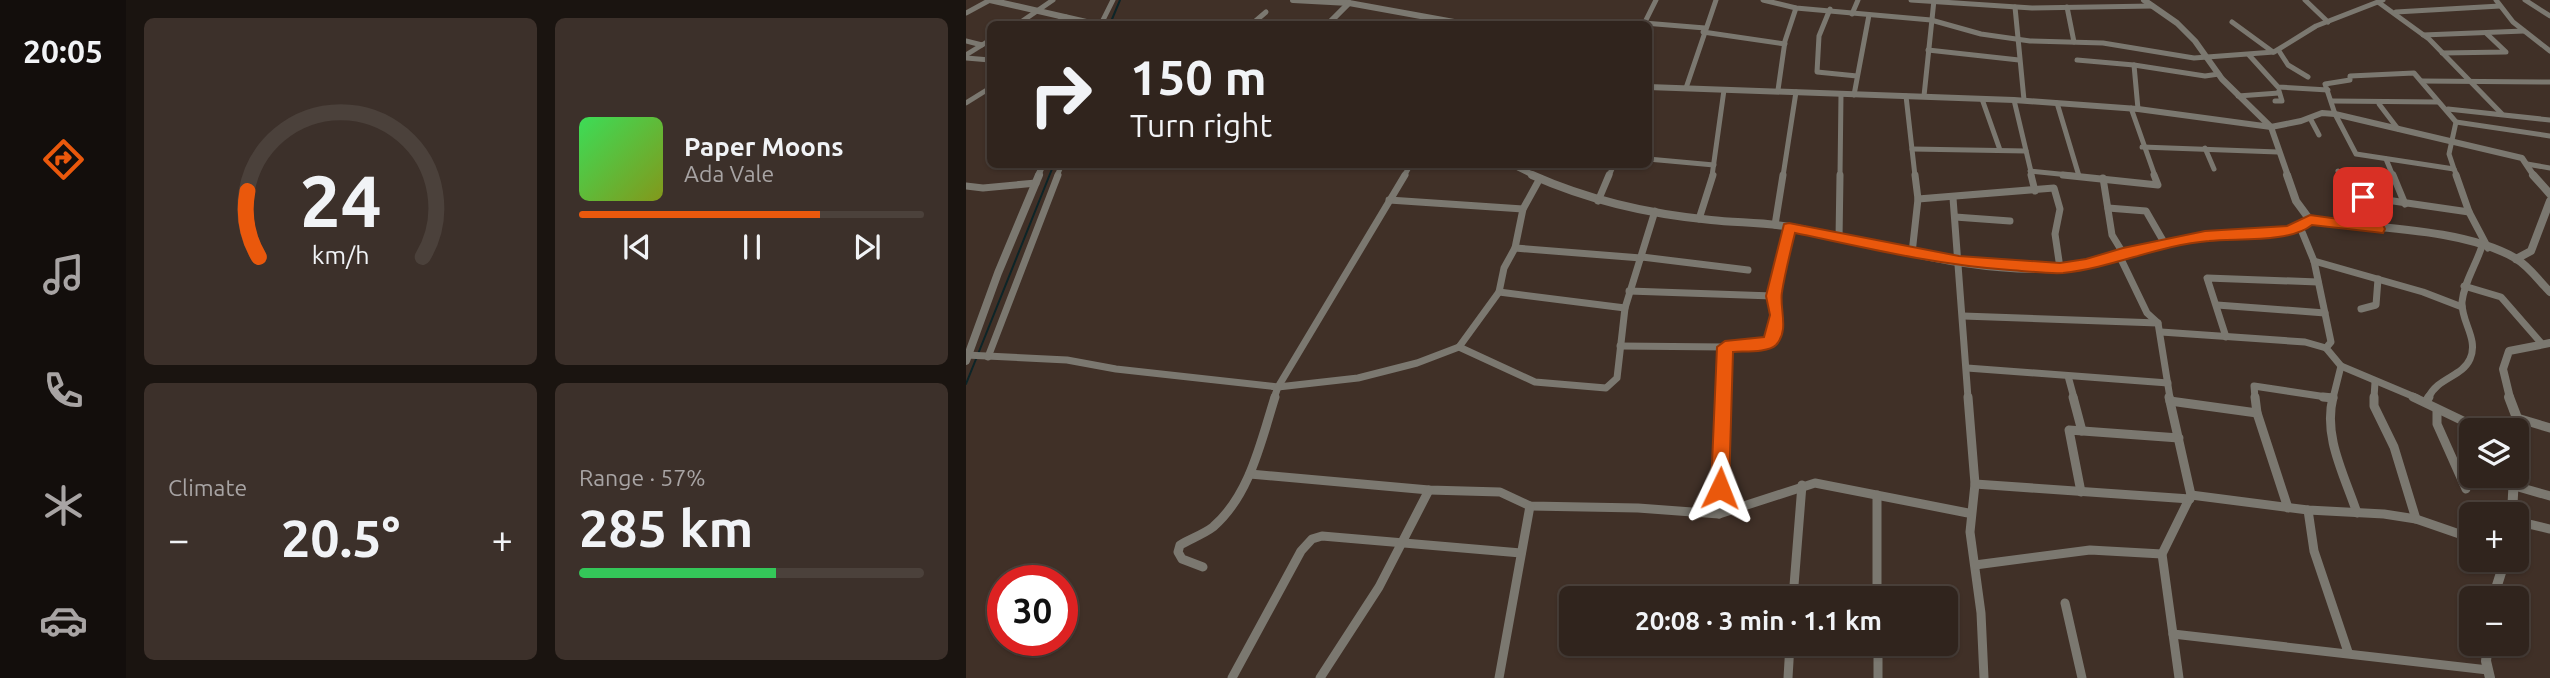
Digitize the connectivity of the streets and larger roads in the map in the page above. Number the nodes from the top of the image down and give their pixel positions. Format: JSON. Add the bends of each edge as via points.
{"nodes":[{"id":1,"x":990,"y":0,"type":"edge"},
{"id":2,"x":1053,"y":0,"type":"edge"},
{"id":3,"x":1112,"y":0,"type":"edge"},
{"id":4,"x":1293,"y":0,"type":"edge"},
{"id":5,"x":1656,"y":0,"type":"edge"},
{"id":6,"x":1716,"y":0,"type":"edge"},
{"id":7,"x":1763,"y":0,"type":"edge"},
{"id":8,"x":1858,"y":0,"type":"edge"},
{"id":9,"x":1911,"y":0,"type":"edge"},
{"id":10,"x":2028,"y":0,"type":"edge"},
{"id":11,"x":2091,"y":0,"type":"edge"},
{"id":12,"x":2144,"y":0,"type":"edge"},
{"id":13,"x":2305,"y":0,"type":"edge"},
{"id":14,"x":2496,"y":0,"type":"edge"},
{"id":15,"x":2525,"y":0,"type":"edge"},
{"id":16,"x":1934,"y":1,"type":"edge"},
{"id":17,"x":2381,"y":1,"type":"edge"},
{"id":18,"x":1351,"y":2,"type":"edge"},
{"id":19,"x":2368,"y":2,"type":"edge"},
{"id":20,"x":1785,"y":3,"type":"edge"},
{"id":21,"x":2153,"y":6,"type":"junction"},
{"id":22,"x":2500,"y":6,"type":"junction"},
{"id":23,"x":2015,"y":7,"type":"junction"},
{"id":24,"x":2067,"y":7,"type":"junction"},
{"id":25,"x":2089,"y":7,"type":"junction"},
{"id":26,"x":2099,"y":7,"type":"junction"},
{"id":27,"x":1796,"y":8,"type":"junction"},
{"id":28,"x":2032,"y":8,"type":"junction"},
{"id":29,"x":2537,"y":8,"type":"junction"},
{"id":30,"x":1830,"y":9,"type":"junction"},
{"id":31,"x":2550,"y":9,"type":"edge"},
{"id":32,"x":1038,"y":10,"type":"junction"},
{"id":33,"x":1266,"y":12,"type":"dead end"},
{"id":34,"x":2396,"y":12,"type":"junction"},
{"id":35,"x":966,"y":13,"type":"edge"},
{"id":36,"x":1852,"y":14,"type":"junction"},
{"id":37,"x":2096,"y":14,"type":"dead end"},
{"id":38,"x":1869,"y":15,"type":"junction"},
{"id":39,"x":2550,"y":16,"type":"edge"},
{"id":40,"x":1066,"y":17,"type":"junction"},
{"id":41,"x":1931,"y":20,"type":"junction"},
{"id":42,"x":1022,"y":21,"type":"edge"},
{"id":43,"x":1059,"y":21,"type":"edge"},
{"id":44,"x":1077,"y":21,"type":"edge"},
{"id":45,"x":1102,"y":21,"type":"edge"},
{"id":46,"x":1256,"y":21,"type":"edge"},
{"id":47,"x":1331,"y":21,"type":"edge"},
{"id":48,"x":1441,"y":21,"type":"edge"},
{"id":49,"x":1646,"y":21,"type":"edge"},
{"id":50,"x":2232,"y":22,"type":"dead end"},
{"id":51,"x":2328,"y":22,"type":"junction"},
{"id":52,"x":1652,"y":25,"type":"edge"},
{"id":53,"x":1704,"y":30,"type":"junction"},
{"id":54,"x":2524,"y":31,"type":"junction"},
{"id":55,"x":2486,"y":33,"type":"junction"},
{"id":56,"x":2423,"y":35,"type":"junction"},
{"id":57,"x":2018,"y":38,"type":"junction"},
{"id":58,"x":966,"y":41,"type":"edge"},
{"id":59,"x":987,"y":42,"type":"edge"},
{"id":60,"x":2074,"y":43,"type":"junction"},
{"id":61,"x":1785,"y":44,"type":"junction"},
{"id":62,"x":982,"y":45,"type":"junction"},
{"id":63,"x":1928,"y":50,"type":"junction"},
{"id":64,"x":2277,"y":51,"type":"junction"},
{"id":65,"x":2550,"y":51,"type":"edge"},
{"id":66,"x":2442,"y":53,"type":"junction"},
{"id":67,"x":2249,"y":55,"type":"junction"},
{"id":68,"x":966,"y":57,"type":"edge"},
{"id":69,"x":2209,"y":58,"type":"junction"},
{"id":70,"x":987,"y":60,"type":"edge"},
{"id":71,"x":2019,"y":60,"type":"junction"},
{"id":72,"x":2077,"y":60,"type":"dead end"},
{"id":73,"x":2134,"y":65,"type":"junction"},
{"id":74,"x":2219,"y":74,"type":"junction"},
{"id":75,"x":1857,"y":76,"type":"junction"},
{"id":76,"x":2308,"y":76,"type":"dead end"},
{"id":77,"x":2422,"y":81,"type":"junction"},
{"id":78,"x":2473,"y":82,"type":"junction"},
{"id":79,"x":2550,"y":82,"type":"edge"},
{"id":80,"x":1652,"y":87,"type":"edge"},
{"id":81,"x":1686,"y":88,"type":"junction"},
{"id":82,"x":987,"y":90,"type":"edge"},
{"id":83,"x":1724,"y":90,"type":"junction"},
{"id":84,"x":1778,"y":90,"type":"junction"},
{"id":85,"x":2279,"y":90,"type":"junction"},
{"id":86,"x":2328,"y":90,"type":"junction"},
{"id":87,"x":1796,"y":92,"type":"junction"},
{"id":88,"x":1841,"y":94,"type":"junction"},
{"id":89,"x":1854,"y":95,"type":"junction"},
{"id":90,"x":1906,"y":96,"type":"junction"},
{"id":91,"x":1924,"y":96,"type":"junction"},
{"id":92,"x":2238,"y":96,"type":"junction"},
{"id":93,"x":1982,"y":99,"type":"junction"},
{"id":94,"x":2014,"y":100,"type":"junction"},
{"id":95,"x":2024,"y":100,"type":"junction"},
{"id":96,"x":2275,"y":101,"type":"dead end"},
{"id":97,"x":2332,"y":101,"type":"junction"},
{"id":98,"x":2438,"y":102,"type":"junction"},
{"id":99,"x":966,"y":103,"type":"edge"},
{"id":100,"x":2057,"y":103,"type":"junction"},
{"id":101,"x":2379,"y":104,"type":"junction"},
{"id":102,"x":2134,"y":108,"type":"junction"},
{"id":103,"x":2448,"y":109,"type":"junction"},
{"id":104,"x":2335,"y":114,"type":"junction"},
{"id":105,"x":2502,"y":114,"type":"junction"},
{"id":106,"x":2310,"y":118,"type":"junction"},
{"id":107,"x":2550,"y":120,"type":"edge"},
{"id":108,"x":2456,"y":122,"type":"junction"},
{"id":109,"x":2270,"y":127,"type":"junction"},
{"id":110,"x":2398,"y":129,"type":"junction"},
{"id":111,"x":2319,"y":135,"type":"dead end"},
{"id":112,"x":2548,"y":136,"type":"edge"},
{"id":113,"x":2453,"y":140,"type":"junction"},
{"id":114,"x":2550,"y":142,"type":"edge"},
{"id":115,"x":2142,"y":147,"type":"junction"},
{"id":116,"x":2205,"y":148,"type":"junction"},
{"id":117,"x":1912,"y":149,"type":"junction"},
{"id":118,"x":2000,"y":150,"type":"junction"},
{"id":119,"x":2026,"y":151,"type":"junction"},
{"id":120,"x":2278,"y":152,"type":"junction"},
{"id":121,"x":1652,"y":159,"type":"edge"},
{"id":122,"x":2386,"y":159,"type":"junction"},
{"id":123,"x":2527,"y":164,"type":"junction"},
{"id":124,"x":1714,"y":165,"type":"junction"},
{"id":125,"x":1042,"y":168,"type":"edge"},
{"id":126,"x":1060,"y":168,"type":"edge"},
{"id":127,"x":1409,"y":168,"type":"edge"},
{"id":128,"x":1612,"y":168,"type":"edge"},
{"id":129,"x":2550,"y":168,"type":"edge"},
{"id":130,"x":1530,"y":169,"type":"edge"},
{"id":131,"x":2214,"y":169,"type":"dead end"},
{"id":132,"x":2455,"y":169,"type":"junction"},
{"id":133,"x":2338,"y":171,"type":"dead end"},
{"id":134,"x":2030,"y":172,"type":"junction"},
{"id":135,"x":2080,"y":176,"type":"junction"},
{"id":136,"x":2103,"y":178,"type":"junction"},
{"id":137,"x":1539,"y":180,"type":"junction"},
{"id":138,"x":1036,"y":183,"type":"junction"},
{"id":139,"x":966,"y":186,"type":"edge"},
{"id":140,"x":2035,"y":191,"type":"junction"},
{"id":141,"x":2550,"y":194,"type":"edge"},
{"id":142,"x":2363,"y":197,"type":"junction"},
{"id":143,"x":1953,"y":198,"type":"junction"},
{"id":144,"x":1917,"y":199,"type":"junction"},
{"id":145,"x":1389,"y":200,"type":"junction"},
{"id":146,"x":1598,"y":201,"type":"junction"},
{"id":147,"x":2550,"y":201,"type":"edge"},
{"id":148,"x":2405,"y":204,"type":"junction"},
{"id":149,"x":2108,"y":208,"type":"junction"},
{"id":150,"x":1523,"y":209,"type":"junction"},
{"id":151,"x":1655,"y":211,"type":"junction"},
{"id":152,"x":2469,"y":212,"type":"junction"},
{"id":153,"x":1955,"y":217,"type":"junction"},
{"id":154,"x":1699,"y":219,"type":"junction"},
{"id":155,"x":2310,"y":220,"type":"junction"},
{"id":156,"x":2010,"y":221,"type":"dead end"},
{"id":157,"x":1775,"y":225,"type":"junction"},
{"id":158,"x":1789,"y":227,"type":"junction"},
{"id":159,"x":2300,"y":228,"type":"junction"},
{"id":160,"x":2378,"y":229,"type":"junction"},
{"id":161,"x":1839,"y":239,"type":"junction"},
{"id":162,"x":2165,"y":244,"type":"junction"},
{"id":163,"x":2485,"y":247,"type":"junction"},
{"id":164,"x":1515,"y":248,"type":"junction"},
{"id":165,"x":1912,"y":253,"type":"junction"},
{"id":166,"x":2121,"y":254,"type":"junction"},
{"id":167,"x":1641,"y":258,"type":"junction"},
{"id":168,"x":2516,"y":259,"type":"junction"},
{"id":169,"x":1959,"y":261,"type":"junction"},
{"id":170,"x":2314,"y":261,"type":"junction"},
{"id":171,"x":2060,"y":268,"type":"junction"},
{"id":172,"x":1748,"y":270,"type":"dead end"},
{"id":173,"x":2378,"y":279,"type":"junction"},
{"id":174,"x":2318,"y":282,"type":"junction"},
{"id":175,"x":2464,"y":286,"type":"junction"},
{"id":176,"x":1629,"y":291,"type":"junction"},
{"id":177,"x":1499,"y":292,"type":"junction"},
{"id":178,"x":2550,"y":292,"type":"edge"},
{"id":179,"x":1773,"y":296,"type":"junction"},
{"id":180,"x":2217,"y":305,"type":"junction"},
{"id":181,"x":1625,"y":307,"type":"junction"},
{"id":182,"x":2462,"y":307,"type":"junction"},
{"id":183,"x":2361,"y":309,"type":"dead end"},
{"id":184,"x":2325,"y":313,"type":"junction"},
{"id":185,"x":1963,"y":316,"type":"junction"},
{"id":186,"x":2158,"y":323,"type":"junction"},
{"id":187,"x":2161,"y":332,"type":"junction"},
{"id":188,"x":2226,"y":337,"type":"junction"},
{"id":189,"x":2546,"y":344,"type":"edge"},
{"id":190,"x":1620,"y":346,"type":"junction"},
{"id":191,"x":1459,"y":347,"type":"junction"},
{"id":192,"x":1725,"y":347,"type":"junction"},
{"id":193,"x":2326,"y":348,"type":"junction"},
{"id":194,"x":967,"y":357,"type":"edge"},
{"id":195,"x":988,"y":357,"type":"junction"},
{"id":196,"x":2341,"y":366,"type":"junction"},
{"id":197,"x":1967,"y":368,"type":"junction"},
{"id":198,"x":2068,"y":376,"type":"junction"},
{"id":199,"x":2375,"y":382,"type":"junction"},
{"id":200,"x":2168,"y":383,"type":"junction"},
{"id":201,"x":1278,"y":387,"type":"junction"},
{"id":202,"x":2333,"y":398,"type":"junction"},
{"id":203,"x":2171,"y":401,"type":"junction"},
{"id":204,"x":2426,"y":402,"type":"junction"},
{"id":205,"x":2437,"y":410,"type":"junction"},
{"id":206,"x":2257,"y":413,"type":"junction"},
{"id":207,"x":2517,"y":418,"type":"edge"},
{"id":208,"x":2459,"y":420,"type":"edge"},
{"id":209,"x":2529,"y":422,"type":"edge"},
{"id":210,"x":2550,"y":428,"type":"edge"},
{"id":211,"x":2082,"y":431,"type":"junction"},
{"id":212,"x":2179,"y":438,"type":"junction"},
{"id":213,"x":1250,"y":474,"type":"junction"},
{"id":214,"x":1975,"y":484,"type":"junction"},
{"id":215,"x":1802,"y":485,"type":"junction"},
{"id":216,"x":2529,"y":487,"type":"edge"},
{"id":217,"x":2466,"y":489,"type":"dead end"},
{"id":218,"x":1429,"y":490,"type":"junction"},
{"id":219,"x":2081,"y":492,"type":"junction"},
{"id":220,"x":1877,"y":495,"type":"junction"},
{"id":221,"x":2550,"y":496,"type":"edge"},
{"id":222,"x":2191,"y":497,"type":"junction"},
{"id":223,"x":1530,"y":506,"type":"junction"},
{"id":224,"x":2288,"y":508,"type":"junction"},
{"id":225,"x":2308,"y":510,"type":"junction"},
{"id":226,"x":1968,"y":513,"type":"junction"},
{"id":227,"x":2357,"y":513,"type":"junction"},
{"id":228,"x":1719,"y":514,"type":"junction"},
{"id":229,"x":2416,"y":519,"type":"junction"},
{"id":230,"x":2529,"y":524,"type":"edge"},
{"id":231,"x":2550,"y":529,"type":"edge"},
{"id":232,"x":2459,"y":534,"type":"edge"},
{"id":233,"x":1404,"y":543,"type":"junction"},
{"id":234,"x":1521,"y":553,"type":"junction"},
{"id":235,"x":2162,"y":554,"type":"junction"},
{"id":236,"x":1975,"y":565,"type":"junction"},
{"id":237,"x":1203,"y":567,"type":"dead end"},
{"id":238,"x":1794,"y":586,"type":"edge"},
{"id":239,"x":1877,"y":586,"type":"edge"},
{"id":240,"x":2065,"y":603,"type":"dead end"},
{"id":241,"x":2173,"y":634,"type":"junction"},
{"id":242,"x":2348,"y":652,"type":"junction"},
{"id":243,"x":1789,"y":656,"type":"edge"},
{"id":244,"x":1878,"y":656,"type":"edge"},
{"id":245,"x":2488,"y":656,"type":"edge"},
{"id":246,"x":2489,"y":674,"type":"edge"},
{"id":247,"x":1232,"y":678,"type":"edge"},
{"id":248,"x":1320,"y":678,"type":"edge"},
{"id":249,"x":1499,"y":678,"type":"edge"},
{"id":250,"x":1788,"y":678,"type":"edge"},
{"id":251,"x":1878,"y":678,"type":"edge"},
{"id":252,"x":1984,"y":678,"type":"edge"},
{"id":253,"x":2082,"y":678,"type":"edge"},
{"id":254,"x":2179,"y":678,"type":"edge"}],
"edges":[{"from":1,"to":32,"type":"street"},
{"from":1,"to":35,"type":"street"},
{"from":2,"to":32,"type":"street"},
{"from":3,"to":45,"type":"street"},
{"from":4,"to":18,"type":"street"},
{"from":5,"to":49,"type":"street"},
{"from":6,"to":53,"type":"street"},
{"from":7,"to":20,"type":"street"},
{"from":8,"to":36,"type":"street"},
{"from":9,"to":16,"type":"street"},
{"from":10,"to":28,"type":"street"},
{"from":11,"to":26,"type":"street"},
{"from":12,"to":21,"type":"street"},
{"from":13,"to":51,"type":"street"},
{"from":14,"to":22,"type":"street"},
{"from":15,"to":29,"type":"street"},
{"from":16,"to":23,"type":"street"},
{"from":16,"to":41,"type":"street"},
{"from":17,"to":19,"type":"street"},
{"from":17,"to":34,"type":"street"},
{"from":18,"to":47,"type":"street"},
{"from":18,"to":48,"type":"street"},
{"from":19,"to":51,"type":"street"},
{"from":20,"to":27,"type":"street"},
{"from":21,"to":26,"type":"street"},
{"from":21,"to":69,"type":"street","via":[[2177,23]]},
{"from":22,"to":34,"type":"street"},
{"from":22,"to":54,"type":"street"},
{"from":23,"to":28,"type":"street"},
{"from":23,"to":57,"type":"street"},
{"from":24,"to":25,"type":"street"},
{"from":24,"to":28,"type":"street"},
{"from":24,"to":60,"type":"street"},
{"from":25,"to":26,"type":"street"},
{"from":25,"to":37,"type":"street"},
{"from":27,"to":30,"type":"street"},
{"from":27,"to":61,"type":"street"},
{"from":29,"to":31,"type":"street"},
{"from":29,"to":39,"type":"street"},
{"from":30,"to":36,"type":"street"},
{"from":30,"to":75,"type":"street","via":[[1819,36],[1817,72]]},
{"from":32,"to":40,"type":"street"},
{"from":32,"to":42,"type":"street"},
{"from":33,"to":46,"type":"street"},
{"from":34,"to":56,"type":"street"},
{"from":36,"to":38,"type":"street"},
{"from":38,"to":41,"type":"street"},
{"from":38,"to":75,"type":"street"},
{"from":40,"to":43,"type":"street"},
{"from":40,"to":44,"type":"street"},
{"from":41,"to":57,"type":"street","via":[[1981,34]]},
{"from":41,"to":63,"type":"street"},
{"from":50,"to":64,"type":"street"},
{"from":51,"to":64,"type":"street"},
{"from":52,"to":53,"type":"street"},
{"from":53,"to":61,"type":"street"},
{"from":53,"to":81,"type":"street"},
{"from":54,"to":55,"type":"street"},
{"from":54,"to":65,"type":"street"},
{"from":55,"to":56,"type":"street"},
{"from":55,"to":66,"type":"street","via":[[2506,52]]},
{"from":56,"to":66,"type":"street"},
{"from":57,"to":60,"type":"street"},
{"from":57,"to":71,"type":"street"},
{"from":58,"to":62,"type":"street"},
{"from":59,"to":62,"type":"street"},
{"from":60,"to":69,"type":"street"},
{"from":61,"to":84,"type":"street"},
{"from":62,"to":68,"type":"street"},
{"from":63,"to":71,"type":"street"},
{"from":63,"to":91,"type":"street"},
{"from":64,"to":67,"type":"street"},
{"from":64,"to":76,"type":"street","via":[[2288,65]]},
{"from":66,"to":78,"type":"street"},
{"from":67,"to":69,"type":"street"},
{"from":67,"to":85,"type":"street"},
{"from":68,"to":70,"type":"street"},
{"from":69,"to":74,"type":"street"},
{"from":71,"to":95,"type":"street"},
{"from":72,"to":73,"type":"street"},
{"from":73,"to":74,"type":"street"},
{"from":73,"to":102,"type":"street"},
{"from":74,"to":92,"type":"street"},
{"from":75,"to":89,"type":"street"},
{"from":77,"to":78,"type":"street"},
{"from":77,"to":86,"type":"street","via":[[2414,73],[2350,76],[2350,80],[2325,84]]},
{"from":77,"to":98,"type":"street"},
{"from":78,"to":79,"type":"street"},
{"from":78,"to":105,"type":"street"},
{"from":80,"to":81,"type":"street"},
{"from":81,"to":83,"type":"street"},
{"from":82,"to":99,"type":"street"},
{"from":83,"to":84,"type":"street"},
{"from":83,"to":124,"type":"street"},
{"from":84,"to":87,"type":"street"},
{"from":85,"to":86,"type":"street"},
{"from":85,"to":92,"type":"street"},
{"from":85,"to":96,"type":"street","via":[[2282,100]]},
{"from":86,"to":97,"type":"street"},
{"from":87,"to":88,"type":"street"},
{"from":87,"to":157,"type":"street"},
{"from":88,"to":89,"type":"street"},
{"from":88,"to":161,"type":"street"},
{"from":89,"to":90,"type":"street"},
{"from":90,"to":91,"type":"street"},
{"from":90,"to":117,"type":"street"},
{"from":91,"to":93,"type":"street"},
{"from":92,"to":109,"type":"street"},
{"from":93,"to":94,"type":"street"},
{"from":93,"to":118,"type":"street"},
{"from":94,"to":95,"type":"street"},
{"from":94,"to":119,"type":"street"},
{"from":95,"to":100,"type":"street"},
{"from":97,"to":101,"type":"street"},
{"from":97,"to":104,"type":"street"},
{"from":98,"to":101,"type":"street"},
{"from":98,"to":103,"type":"street"},
{"from":100,"to":102,"type":"street"},
{"from":100,"to":135,"type":"street"},
{"from":101,"to":110,"type":"street"},
{"from":102,"to":109,"type":"street"},
{"from":102,"to":115,"type":"street"},
{"from":103,"to":105,"type":"street"},
{"from":103,"to":108,"type":"street"},
{"from":104,"to":106,"type":"street"},
{"from":104,"to":110,"type":"street"},
{"from":104,"to":122,"type":"street","via":[[2356,154]]},
{"from":105,"to":107,"type":"street"},
{"from":106,"to":109,"type":"street"},
{"from":106,"to":111,"type":"street"},
{"from":108,"to":112,"type":"street"},
{"from":108,"to":113,"type":"street"},
{"from":109,"to":120,"type":"street"},
{"from":110,"to":113,"type":"street"},
{"from":112,"to":114,"type":"street"},
{"from":113,"to":123,"type":"street","via":[[2522,158]]},
{"from":113,"to":132,"type":"street","via":[[2449,154]]},
{"from":115,"to":116,"type":"street"},
{"from":115,"to":136,"type":"street","via":[[2158,185]]},
{"from":116,"to":120,"type":"street"},
{"from":116,"to":131,"type":"street"},
{"from":117,"to":118,"type":"street"},
{"from":117,"to":144,"type":"street"},
{"from":118,"to":119,"type":"street"},
{"from":119,"to":134,"type":"street"},
{"from":120,"to":155,"type":"street","via":[[2296,201]]},
{"from":121,"to":124,"type":"street"},
{"from":122,"to":132,"type":"street"},
{"from":122,"to":148,"type":"street"},
{"from":123,"to":129,"type":"street"},
{"from":123,"to":141,"type":"street"},
{"from":124,"to":154,"type":"street"},
{"from":125,"to":138,"type":"street"},
{"from":126,"to":195,"type":"street"},
{"from":127,"to":145,"type":"street"},
{"from":128,"to":146,"type":"street"},
{"from":130,"to":137,"type":"street"},
{"from":132,"to":152,"type":"street"},
{"from":133,"to":142,"type":"street","via":[[2345,194]]},
{"from":134,"to":135,"type":"street"},
{"from":134,"to":140,"type":"street"},
{"from":135,"to":136,"type":"street"},
{"from":136,"to":149,"type":"street"},
{"from":137,"to":146,"type":"street"},
{"from":137,"to":150,"type":"street"},
{"from":138,"to":139,"type":"street"},
{"from":138,"to":194,"type":"street"},
{"from":140,"to":143,"type":"street"},
{"from":140,"to":171,"type":"street","via":[[2054,188],[2059,202],[2055,234]]},
{"from":142,"to":148,"type":"street"},
{"from":142,"to":160,"type":"street"},
{"from":143,"to":144,"type":"street"},
{"from":143,"to":153,"type":"street"},
{"from":144,"to":165,"type":"street"},
{"from":145,"to":150,"type":"street"},
{"from":145,"to":201,"type":"street"},
{"from":146,"to":151,"type":"street"},
{"from":147,"to":168,"type":"street","via":[[2531,251]]},
{"from":148,"to":152,"type":"street"},
{"from":149,"to":162,"type":"street","via":[[2146,211]]},
{"from":149,"to":166,"type":"street"},
{"from":150,"to":164,"type":"street"},
{"from":151,"to":154,"type":"street"},
{"from":151,"to":167,"type":"street"},
{"from":152,"to":163,"type":"street"},
{"from":153,"to":156,"type":"street"},
{"from":153,"to":169,"type":"street"},
{"from":154,"to":157,"type":"street"},
{"from":155,"to":159,"type":"street"},
{"from":155,"to":160,"type":"street"},
{"from":157,"to":158,"type":"street"},
{"from":158,"to":161,"type":"street"},
{"from":158,"to":179,"type":"street"},
{"from":159,"to":162,"type":"street"},
{"from":159,"to":170,"type":"street"},
{"from":160,"to":163,"type":"street"},
{"from":161,"to":165,"type":"street"},
{"from":162,"to":166,"type":"street"},
{"from":163,"to":168,"type":"street"},
{"from":163,"to":175,"type":"street"},
{"from":164,"to":167,"type":"street"},
{"from":164,"to":177,"type":"street","via":[[1504,268]]},
{"from":165,"to":169,"type":"street"},
{"from":166,"to":171,"type":"street"},
{"from":166,"to":186,"type":"street","via":[[2147,313]]},
{"from":167,"to":172,"type":"street"},
{"from":167,"to":176,"type":"street"},
{"from":168,"to":178,"type":"street"},
{"from":169,"to":171,"type":"street"},
{"from":169,"to":185,"type":"street"},
{"from":170,"to":173,"type":"street"},
{"from":170,"to":174,"type":"street"},
{"from":173,"to":182,"type":"street"},
{"from":173,"to":183,"type":"street","via":[[2376,305]]},
{"from":174,"to":180,"type":"street","via":[[2207,278]]},
{"from":174,"to":184,"type":"street"},
{"from":175,"to":182,"type":"street"},
{"from":175,"to":189,"type":"street","via":[[2501,298]]},
{"from":176,"to":179,"type":"street"},
{"from":176,"to":181,"type":"street"},
{"from":177,"to":181,"type":"street"},
{"from":177,"to":191,"type":"street"},
{"from":179,"to":192,"type":"street","via":[[1777,315],[1768,343]]},
{"from":180,"to":184,"type":"street"},
{"from":180,"to":188,"type":"street"},
{"from":181,"to":190,"type":"street"},
{"from":182,"to":204,"type":"street","via":[[2472,330],[2472,356],[2465,368],[2434,386]]},
{"from":184,"to":193,"type":"street","via":[[2331,342]]},
{"from":185,"to":186,"type":"street"},
{"from":185,"to":197,"type":"street"},
{"from":186,"to":187,"type":"street"},
{"from":187,"to":188,"type":"street"},
{"from":187,"to":200,"type":"street"},
{"from":188,"to":193,"type":"street","via":[[2305,342]]},
{"from":189,"to":207,"type":"street","via":[[2509,351],[2502,362],[2500,370]]},
{"from":190,"to":191,"type":"street","via":[[1617,378],[1606,388],[1594,389],[1535,382]]},
{"from":190,"to":192,"type":"street"},
{"from":191,"to":201,"type":"street","via":[[1358,378]]},
{"from":192,"to":228,"type":"street"},
{"from":193,"to":196,"type":"street"},
{"from":194,"to":195,"type":"street"},
{"from":195,"to":201,"type":"street","via":[[1067,360]]},
{"from":196,"to":199,"type":"street"},
{"from":196,"to":202,"type":"street"},
{"from":197,"to":198,"type":"street"},
{"from":197,"to":214,"type":"street"},
{"from":198,"to":200,"type":"street"},
{"from":198,"to":211,"type":"street"},
{"from":199,"to":204,"type":"street"},
{"from":199,"to":229,"type":"street","via":[[2374,406],[2394,447]]},
{"from":200,"to":203,"type":"street"},
{"from":201,"to":213,"type":"street"},
{"from":202,"to":206,"type":"street","via":[[2255,386]]},
{"from":202,"to":227,"type":"street","via":[[2329,431]]},
{"from":203,"to":206,"type":"street"},
{"from":203,"to":212,"type":"street"},
{"from":204,"to":205,"type":"street"},
{"from":205,"to":208,"type":"street"},
{"from":205,"to":217,"type":"street","via":[[2437,424]]},
{"from":206,"to":224,"type":"street"},
{"from":209,"to":210,"type":"street"},
{"from":211,"to":212,"type":"street"},
{"from":211,"to":219,"type":"street","via":[[2069,430]]},
{"from":212,"to":222,"type":"street"},
{"from":213,"to":218,"type":"street"},
{"from":213,"to":237,"type":"street","via":[[1213,527],[1180,545],[1182,559]]},
{"from":214,"to":219,"type":"street"},
{"from":214,"to":226,"type":"street"},
{"from":215,"to":220,"type":"street","via":[[1815,483]]},
{"from":215,"to":228,"type":"street"},
{"from":215,"to":238,"type":"street"},
{"from":216,"to":221,"type":"street"},
{"from":218,"to":223,"type":"street","via":[[1500,492]]},
{"from":218,"to":233,"type":"street"},
{"from":219,"to":222,"type":"street"},
{"from":220,"to":226,"type":"street"},
{"from":220,"to":239,"type":"street"},
{"from":222,"to":224,"type":"street"},
{"from":222,"to":235,"type":"street"},
{"from":223,"to":228,"type":"street"},
{"from":223,"to":234,"type":"street"},
{"from":224,"to":225,"type":"street"},
{"from":225,"to":227,"type":"street"},
{"from":225,"to":242,"type":"street","via":[[2314,551]]},
{"from":226,"to":236,"type":"street"},
{"from":227,"to":229,"type":"street"},
{"from":229,"to":232,"type":"street"},
{"from":230,"to":231,"type":"street"},
{"from":233,"to":234,"type":"street"},
{"from":233,"to":247,"type":"street","via":[[1312,539],[1301,551]]},
{"from":233,"to":248,"type":"street"},
{"from":234,"to":249,"type":"street"},
{"from":235,"to":236,"type":"street","via":[[2090,550]]},
{"from":235,"to":241,"type":"street"},
{"from":236,"to":252,"type":"street"},
{"from":240,"to":253,"type":"street"},
{"from":241,"to":242,"type":"street"},
{"from":241,"to":254,"type":"street"},
{"from":242,"to":246,"type":"street"},
{"from":243,"to":250,"type":"street"},
{"from":244,"to":251,"type":"street"},
{"from":245,"to":246,"type":"street"}]}
